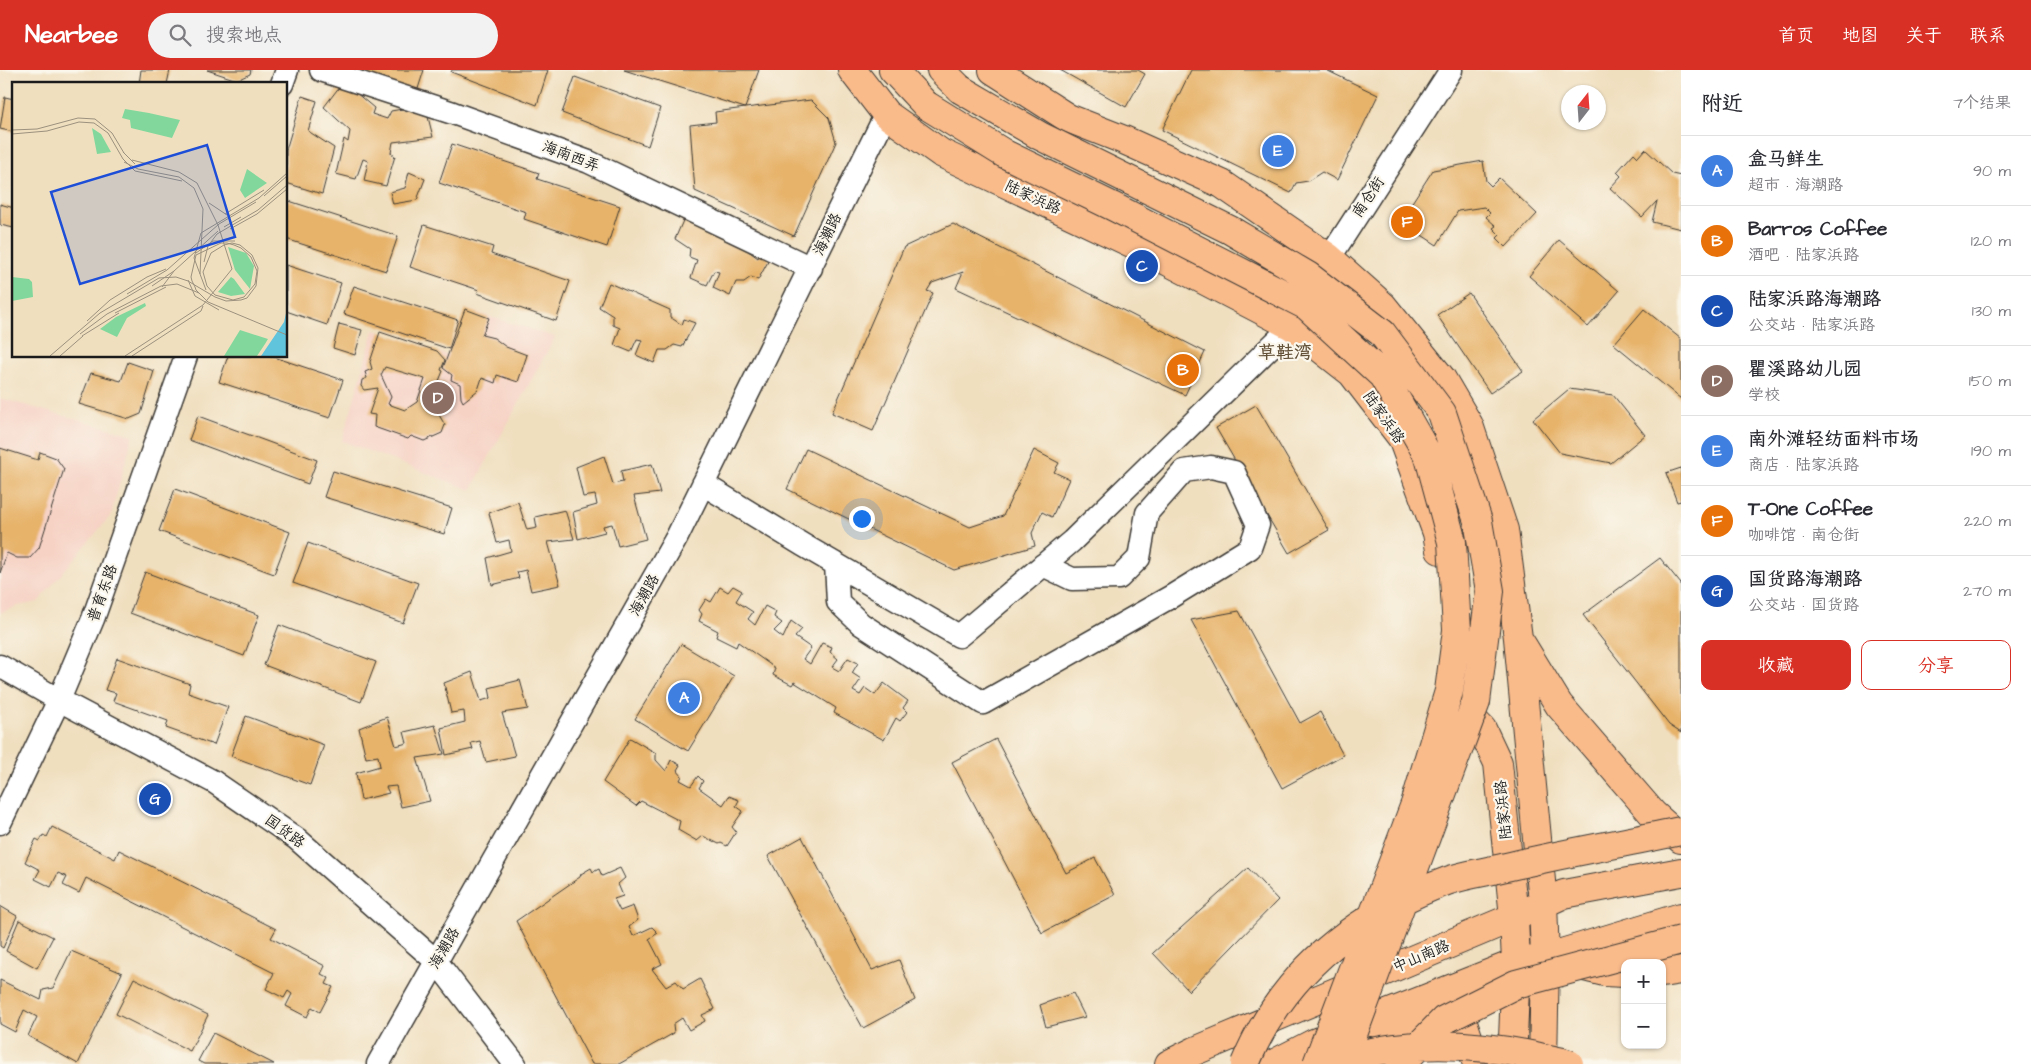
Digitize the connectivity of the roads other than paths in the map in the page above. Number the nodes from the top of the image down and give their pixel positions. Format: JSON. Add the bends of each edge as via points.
{"nodes":[{"id":1,"x":287,"y":70,"type":"edge"},
{"id":2,"x":321,"y":70,"type":"edge"},
{"id":3,"x":852,"y":70,"type":"edge"},
{"id":4,"x":893,"y":70,"type":"edge"},
{"id":5,"x":941,"y":70,"type":"edge"},
{"id":6,"x":1450,"y":70,"type":"edge"},
{"id":7,"x":998,"y":71,"type":"edge"},
{"id":8,"x":283,"y":82,"type":"edge"},
{"id":9,"x":886,"y":114,"type":"junction"},
{"id":10,"x":1328,"y":257,"type":"junction"},
{"id":11,"x":811,"y":268,"type":"junction"},
{"id":12,"x":1292,"y":326,"type":"junction"},
{"id":13,"x":185,"y":358,"type":"edge"},
{"id":14,"x":703,"y":484,"type":"junction"},
{"id":15,"x":836,"y":564,"type":"junction"},
{"id":16,"x":1043,"y":565,"type":"junction"},
{"id":17,"x":1518,"y":638,"type":"junction"},
{"id":18,"x":0,"y":666,"type":"edge"},
{"id":19,"x":59,"y":700,"type":"junction"},
{"id":20,"x":1681,"y":808,"type":"edge"},
{"id":21,"x":1653,"y":814,"type":"junction"},
{"id":22,"x":0,"y":822,"type":"edge"},
{"id":23,"x":1681,"y":831,"type":"edge"},
{"id":24,"x":1681,"y":839,"type":"edge"},
{"id":25,"x":1681,"y":872,"type":"edge"},
{"id":26,"x":1543,"y":902,"type":"junction"},
{"id":27,"x":1514,"y":917,"type":"junction"},
{"id":28,"x":1681,"y":917,"type":"edge"},
{"id":29,"x":1681,"y":940,"type":"edge"},
{"id":30,"x":1545,"y":958,"type":"junction"},
{"id":31,"x":436,"y":961,"type":"junction"},
{"id":32,"x":1516,"y":963,"type":"junction"},
{"id":33,"x":1681,"y":970,"type":"edge"},
{"id":34,"x":1666,"y":972,"type":"edge"},
{"id":35,"x":1621,"y":973,"type":"edge"},
{"id":36,"x":1460,"y":1013,"type":"junction"},
{"id":37,"x":1369,"y":1023,"type":"junction"},
{"id":38,"x":378,"y":1064,"type":"edge"},
{"id":39,"x":515,"y":1064,"type":"edge"},
{"id":40,"x":1169,"y":1064,"type":"edge"},
{"id":41,"x":1245,"y":1064,"type":"edge"},
{"id":42,"x":1273,"y":1064,"type":"edge"},
{"id":43,"x":1317,"y":1064,"type":"edge"},
{"id":44,"x":1331,"y":1064,"type":"edge"},
{"id":45,"x":1342,"y":1064,"type":"edge"},
{"id":46,"x":1401,"y":1064,"type":"edge"},
{"id":47,"x":1477,"y":1064,"type":"edge"},
{"id":48,"x":1512,"y":1064,"type":"edge"},
{"id":49,"x":1543,"y":1064,"type":"edge"},
{"id":50,"x":1569,"y":1064,"type":"edge"}],
"edges":[{"from":1,"to":8,"type":"street"},
{"from":2,"to":11,"type":"street","name":"海南西弄","via":[[589,162]]},
{"from":3,"to":9,"type":"main road","name":"陆家浜路"},
{"from":4,"to":43,"type":"main road","bridge":true,"via":[[926,105],[1005,154],[1307,306],[1383,376],[1429,457],[1452,542],[1458,630],[1449,691],[1415,804]]},
{"from":5,"to":45,"type":"main road","bridge":true,"via":[[960,89],[1040,136],[1230,230],[1308,276],[1382,333],[1442,413],[1478,521],[1490,591],[1476,702]]},
{"from":6,"to":10,"type":"street","name":"南仓街"},
{"from":7,"to":10,"type":"main road","name":"陆家浜路","via":[[1068,118],[1222,184]]},
{"from":9,"to":11,"type":"street","name":"海潮路"},
{"from":9,"to":12,"type":"main road","name":"陆家浜路","via":[[941,153],[1144,249]]},
{"from":10,"to":12,"type":"street","name":"南仓街"},
{"from":10,"to":17,"type":"main road","name":"陆家浜路","via":[[1383,306],[1442,380],[1469,425],[1504,530]]},
{"from":11,"to":14,"type":"street","name":"海潮路"},
{"from":12,"to":16,"type":"street","name":"南仓街","via":[[1072,541]]},
{"from":12,"to":27,"type":"main road","name":"陆家浜路","via":[[1352,373],[1402,438],[1437,533],[1448,603],[1451,677],[1463,710],[1482,729],[1498,763]]},
{"from":13,"to":19,"type":"street","name":"普育东路","via":[[93,619]]},
{"from":14,"to":15,"type":"street"},
{"from":14,"to":31,"type":"street","name":"海潮路","via":[[677,537]]},
{"from":15,"to":16,"type":"street","name":"南仓街","via":[[959,636]]},
{"from":15,"to":16,"type":"street","via":[[838,602],[861,624],[983,703],[1250,548],[1258,525],[1234,472],[1210,467],[1184,472],[1147,513],[1138,558],[1119,578],[1072,579]]},
{"from":17,"to":21,"type":"main road","via":[[1559,705]]},
{"from":17,"to":26,"type":"main road","name":"陆家浜路"},
{"from":18,"to":19,"type":"street","name":"国货路"},
{"from":19,"to":22,"type":"street","name":"普育东路"},
{"from":19,"to":31,"type":"street","name":"国货路","via":[[214,782],[297,839]]},
{"from":20,"to":21,"type":"main road"},
{"from":21,"to":24,"type":"main road"},
{"from":23,"to":41,"type":"main road","bridge":true,"via":[[1448,881],[1392,906],[1352,929],[1307,967],[1278,1003]]},
{"from":25,"to":26,"type":"main road","name":"中山南路","via":[[1564,894]]},
{"from":26,"to":27,"type":"main road","name":"中山南路"},
{"from":26,"to":30,"type":"main road","name":"陆家浜路"},
{"from":27,"to":32,"type":"main road","name":"陆家浜路"},
{"from":27,"to":40,"type":"main road","name":"中山南路"},
{"from":28,"to":30,"type":"main road"},
{"from":29,"to":46,"type":"main road","bridge":true,"via":[[1516,984],[1444,1020]]},
{"from":30,"to":32,"type":"main road"},
{"from":30,"to":35,"type":"main road"},
{"from":30,"to":49,"type":"main road","name":"陆家浜路"},
{"from":31,"to":38,"type":"street","name":"海潮路"},
{"from":31,"to":39,"type":"street","name":"国货路"},
{"from":32,"to":36,"type":"main road"},
{"from":32,"to":37,"type":"main road"},
{"from":32,"to":48,"type":"main road","name":"陆家浜路"},
{"from":33,"to":34,"type":"main road"},
{"from":36,"to":37,"type":"main road","via":[[1423,1026]]},
{"from":36,"to":47,"type":"main road"},
{"from":37,"to":42,"type":"main road"},
{"from":44,"to":50,"type":"main road","bridge":true,"via":[[1395,1048],[1450,1045],[1506,1050]]}]}
